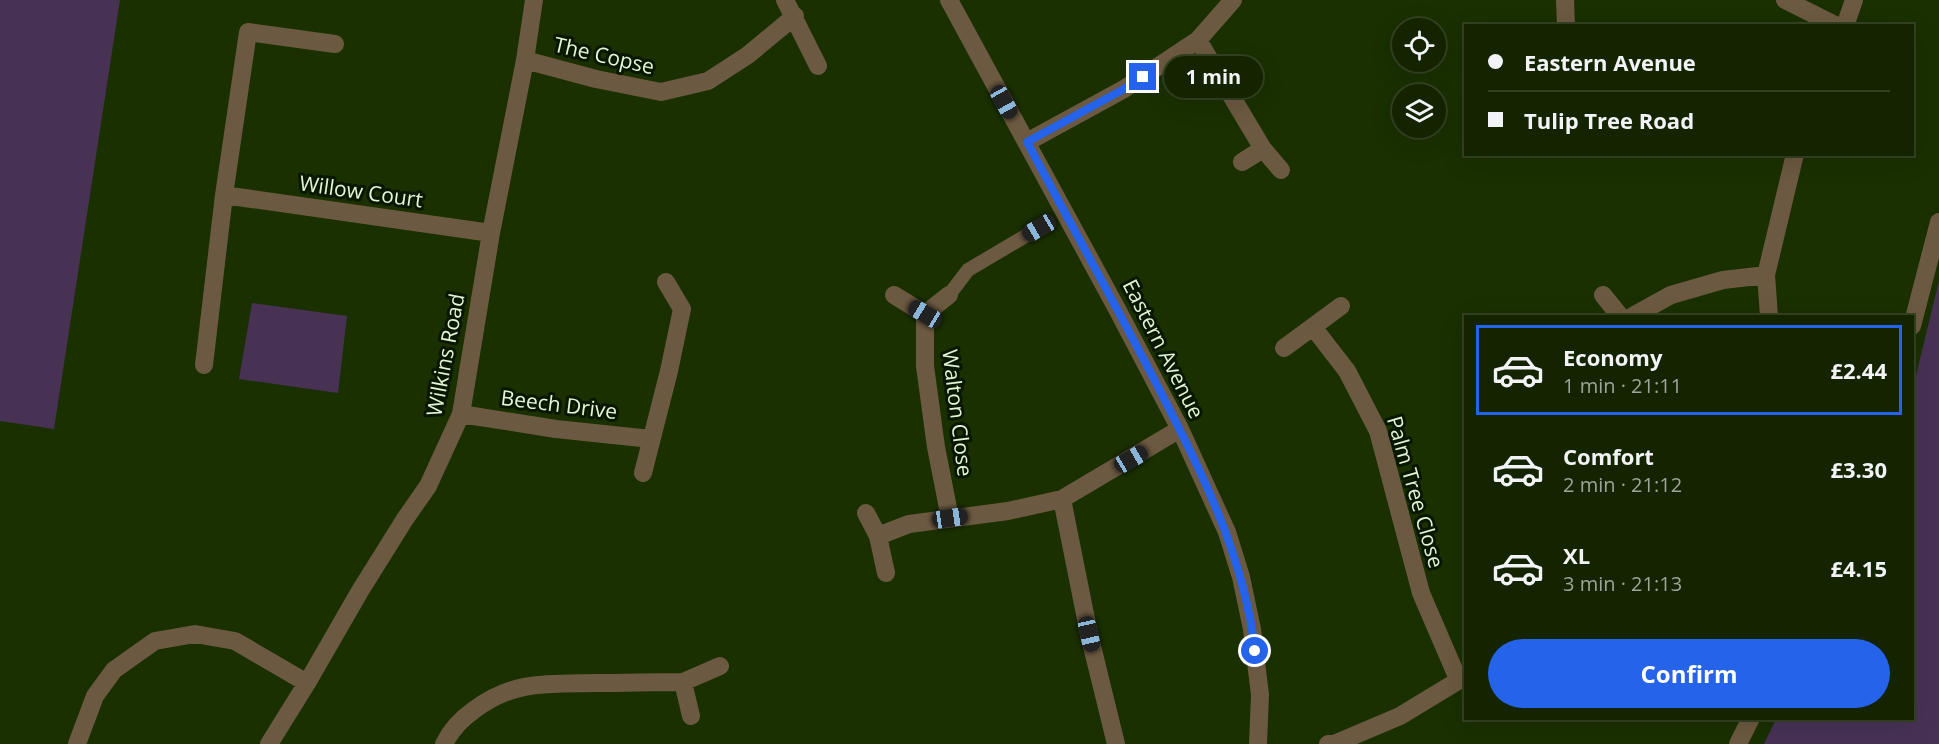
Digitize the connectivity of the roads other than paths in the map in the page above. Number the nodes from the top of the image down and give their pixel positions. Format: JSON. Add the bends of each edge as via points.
{"nodes":[{"id":1,"x":534,"y":0,"type":"edge"},
{"id":2,"x":785,"y":0,"type":"edge"},
{"id":3,"x":949,"y":0,"type":"edge"},
{"id":4,"x":1233,"y":0,"type":"edge"},
{"id":5,"x":1565,"y":0,"type":"edge"},
{"id":6,"x":1785,"y":0,"type":"edge"},
{"id":7,"x":1854,"y":0,"type":"edge"},
{"id":8,"x":795,"y":16,"type":"junction"},
{"id":9,"x":1566,"y":24,"type":"edge"},
{"id":10,"x":1833,"y":24,"type":"edge"},
{"id":11,"x":1846,"y":24,"type":"edge"},
{"id":12,"x":1198,"y":40,"type":"junction"},
{"id":13,"x":335,"y":45,"type":"dead end"},
{"id":14,"x":525,"y":60,"type":"junction"},
{"id":15,"x":818,"y":66,"type":"dead end"},
{"id":16,"x":1027,"y":142,"type":"junction"},
{"id":17,"x":1263,"y":149,"type":"junction"},
{"id":18,"x":1795,"y":156,"type":"edge"},
{"id":19,"x":1242,"y":162,"type":"dead end"},
{"id":20,"x":1281,"y":170,"type":"dead end"},
{"id":21,"x":224,"y":195,"type":"junction"},
{"id":22,"x":1939,"y":222,"type":"edge"},
{"id":23,"x":1039,"y":228,"type":"dead end"},
{"id":24,"x":491,"y":233,"type":"junction"},
{"id":25,"x":1766,"y":275,"type":"junction"},
{"id":26,"x":666,"y":282,"type":"dead end"},
{"id":27,"x":894,"y":296,"type":"dead end"},
{"id":28,"x":949,"y":296,"type":"joint"},
{"id":29,"x":1603,"y":296,"type":"dead end"},
{"id":30,"x":1341,"y":306,"type":"dead end"},
{"id":31,"x":925,"y":314,"type":"junction"},
{"id":32,"x":1619,"y":315,"type":"edge"},
{"id":33,"x":1635,"y":315,"type":"edge"},
{"id":34,"x":1769,"y":315,"type":"edge"},
{"id":35,"x":1914,"y":318,"type":"edge"},
{"id":36,"x":1313,"y":327,"type":"junction"},
{"id":37,"x":1284,"y":348,"type":"dead end"},
{"id":38,"x":204,"y":365,"type":"dead end"},
{"id":39,"x":461,"y":414,"type":"junction"},
{"id":40,"x":1180,"y":429,"type":"junction"},
{"id":41,"x":651,"y":439,"type":"junction"},
{"id":42,"x":643,"y":473,"type":"dead end"},
{"id":43,"x":1062,"y":499,"type":"junction"},
{"id":44,"x":866,"y":513,"type":"dead end"},
{"id":45,"x":950,"y":518,"type":"junction"},
{"id":46,"x":878,"y":536,"type":"junction"},
{"id":47,"x":886,"y":573,"type":"dead end"},
{"id":48,"x":720,"y":666,"type":"dead end"},
{"id":49,"x":1462,"y":677,"type":"edge"},
{"id":50,"x":683,"y":682,"type":"junction"},
{"id":51,"x":307,"y":683,"type":"junction"},
{"id":52,"x":691,"y":716,"type":"dead end"},
{"id":53,"x":1750,"y":720,"type":"edge"},
{"id":54,"x":77,"y":744,"type":"edge"},
{"id":55,"x":268,"y":744,"type":"edge"},
{"id":56,"x":444,"y":744,"type":"edge"},
{"id":57,"x":1116,"y":744,"type":"edge"},
{"id":58,"x":1258,"y":744,"type":"edge"},
{"id":59,"x":1328,"y":744,"type":"edge"},
{"id":60,"x":1738,"y":744,"type":"edge"}],
"edges":[{"from":1,"to":14,"type":"street","name":"Wilkins Road"},
{"from":2,"to":8,"type":"street"},
{"from":3,"to":16,"type":"street","name":"Eastern Avenue"},
{"from":4,"to":12,"type":"street"},
{"from":5,"to":9,"type":"street"},
{"from":6,"to":10,"type":"street"},
{"from":7,"to":11,"type":"street"},
{"from":8,"to":14,"type":"street","name":"The Copse","via":[[748,55],[708,81],[661,92]]},
{"from":8,"to":15,"type":"street"},
{"from":12,"to":16,"type":"street","via":[[1124,89]]},
{"from":12,"to":17,"type":"street"},
{"from":13,"to":21,"type":"street","via":[[248,32]]},
{"from":14,"to":24,"type":"street","name":"Wilkins Road"},
{"from":16,"to":40,"type":"street","name":"Eastern Avenue"},
{"from":17,"to":19,"type":"street"},
{"from":17,"to":20,"type":"street"},
{"from":18,"to":25,"type":"street"},
{"from":21,"to":24,"type":"street","name":"Willow Court"},
{"from":21,"to":38,"type":"street"},
{"from":22,"to":35,"type":"street"},
{"from":23,"to":28,"type":"lane","via":[[968,270]]},
{"from":24,"to":39,"type":"street","name":"Wilkins Road"},
{"from":25,"to":33,"type":"street","via":[[1724,280],[1671,296]]},
{"from":25,"to":34,"type":"street"},
{"from":26,"to":41,"type":"street","via":[[682,309]]},
{"from":27,"to":31,"type":"street"},
{"from":28,"to":31,"type":"street"},
{"from":29,"to":32,"type":"street"},
{"from":30,"to":36,"type":"street"},
{"from":31,"to":45,"type":"street","name":"Walton Close","via":[[925,366]]},
{"from":36,"to":37,"type":"street"},
{"from":36,"to":49,"type":"street","name":"Palm Tree Close","via":[[1347,371],[1378,431],[1421,593]]},
{"from":39,"to":41,"type":"street","name":"Beech Drive"},
{"from":39,"to":51,"type":"street","name":"Wilkins Road","via":[[428,486]]},
{"from":40,"to":43,"type":"street"},
{"from":40,"to":58,"type":"street","name":"Eastern Avenue","via":[[1227,532],[1241,578],[1260,695]]},
{"from":41,"to":42,"type":"street"},
{"from":43,"to":45,"type":"street"},
{"from":43,"to":57,"type":"street"},
{"from":44,"to":46,"type":"street"},
{"from":45,"to":46,"type":"street","via":[[909,524]]},
{"from":46,"to":47,"type":"street"},
{"from":48,"to":50,"type":"street"},
{"from":49,"to":59,"type":"street","via":[[1400,717]]},
{"from":50,"to":52,"type":"street"},
{"from":50,"to":56,"type":"street","via":[[536,684],[510,689],[463,718]]},
{"from":51,"to":54,"type":"street","via":[[235,641],[195,634],[155,641],[114,670],[96,696]]},
{"from":51,"to":55,"type":"street","name":"Wilkins Road"},
{"from":53,"to":60,"type":"street"}]}
